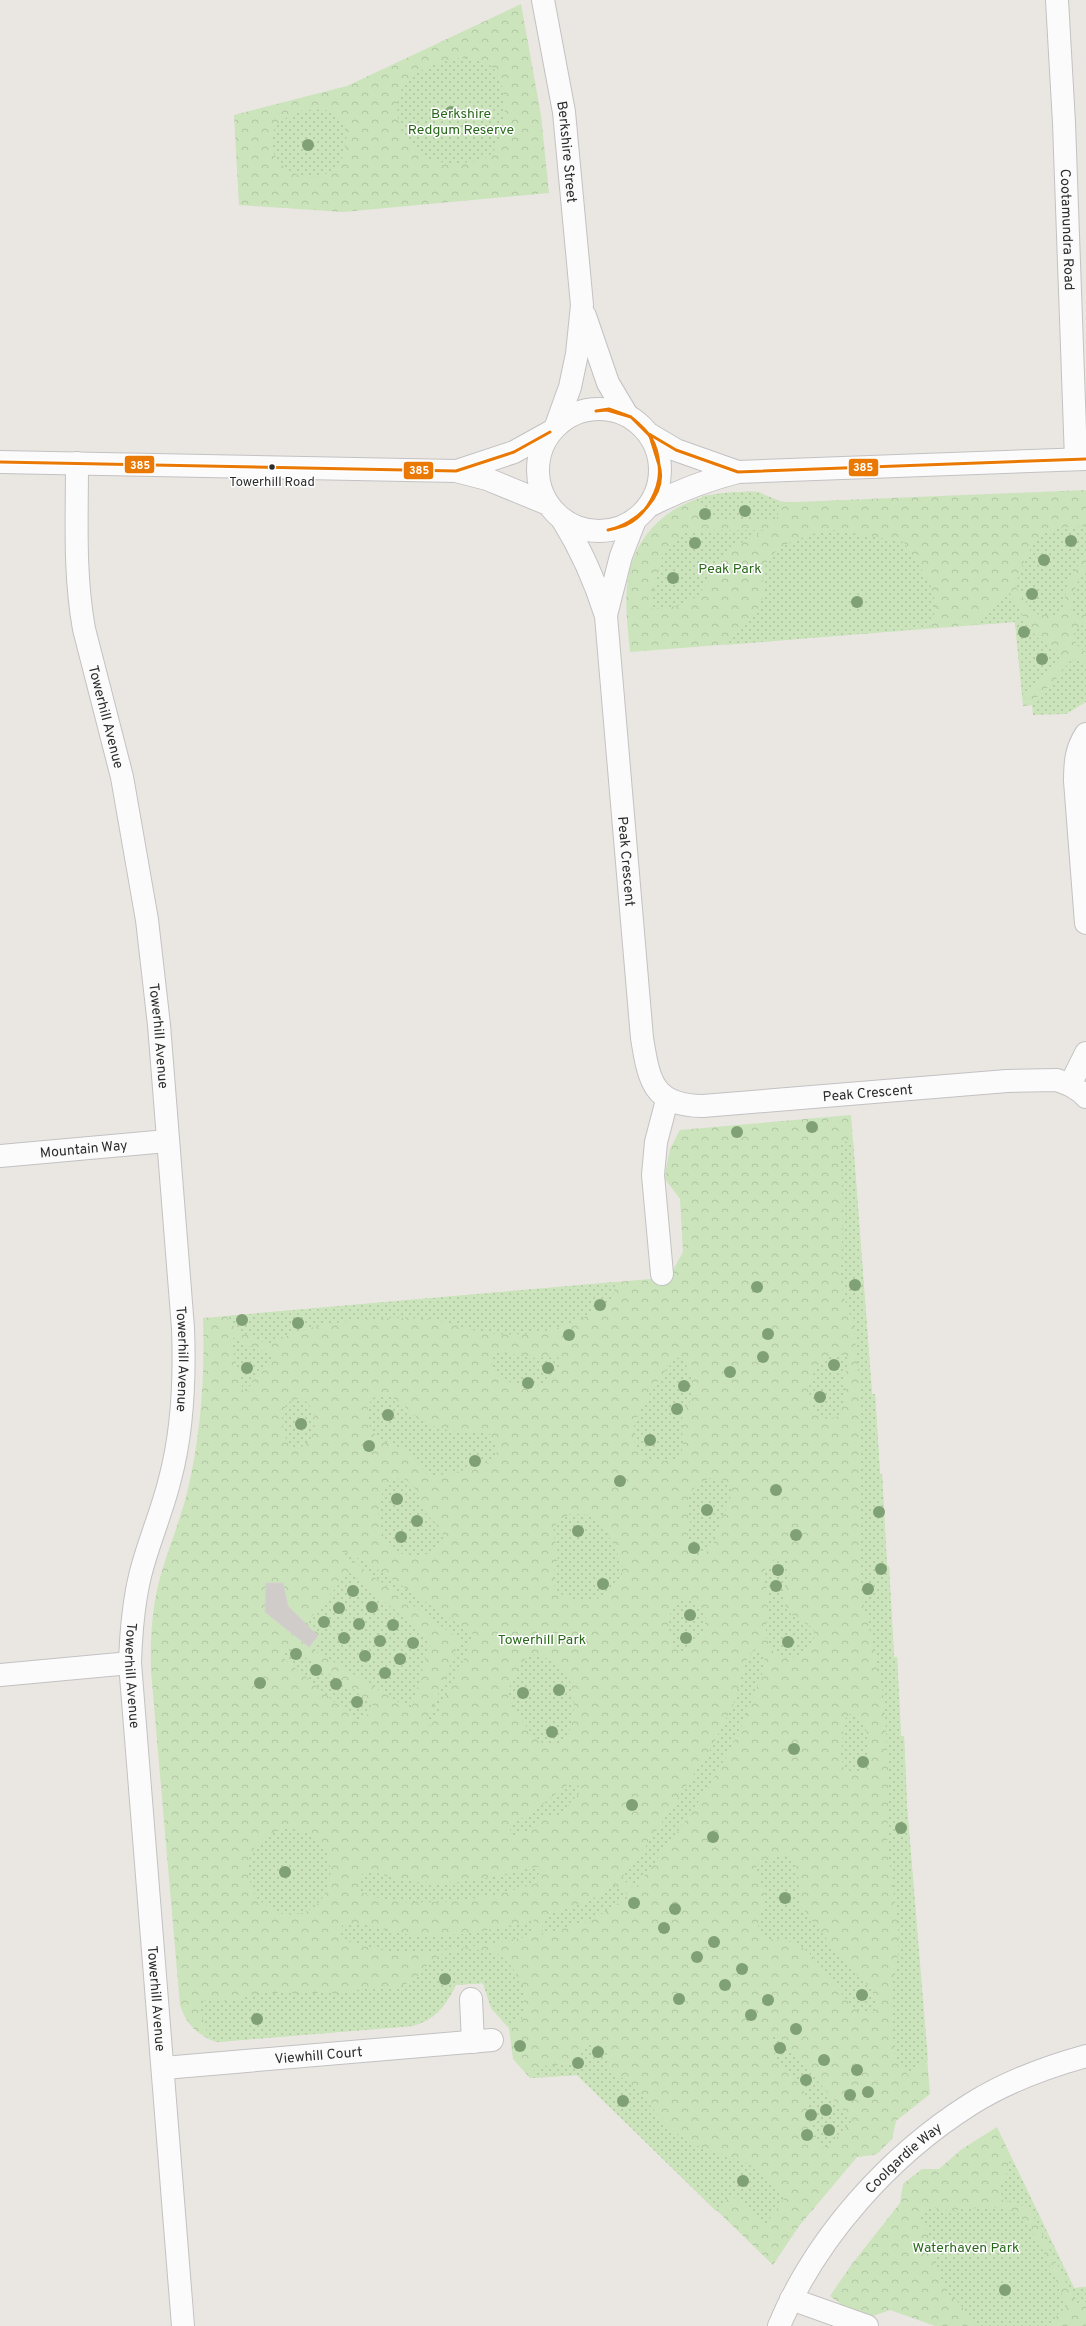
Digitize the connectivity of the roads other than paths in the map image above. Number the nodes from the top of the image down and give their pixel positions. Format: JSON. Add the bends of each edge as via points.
{"nodes":[{"id":1,"x":543,"y":0,"type":"edge"},
{"id":2,"x":1057,"y":0,"type":"edge"},
{"id":3,"x":582,"y":305,"type":"junction"},
{"id":4,"x":627,"y":415,"type":"junction"},
{"id":5,"x":553,"y":429,"type":"junction"},
{"id":6,"x":649,"y":434,"type":"junction"},
{"id":7,"x":1081,"y":459,"type":"edge"},
{"id":8,"x":0,"y":462,"type":"edge"},
{"id":9,"x":77,"y":464,"type":"junction"},
{"id":10,"x":456,"y":471,"type":"junction"},
{"id":11,"x":738,"y":472,"type":"junction"},
{"id":12,"x":555,"y":512,"type":"junction"},
{"id":13,"x":642,"y":513,"type":"junction"},
{"id":14,"x":606,"y":616,"type":"junction"},
{"id":15,"x":1086,"y":734,"type":"edge"},
{"id":16,"x":1086,"y":923,"type":"edge"},
{"id":17,"x":1086,"y":1054,"type":"edge"},
{"id":18,"x":1078,"y":1091,"type":"edge"},
{"id":19,"x":667,"y":1100,"type":"junction"},
{"id":20,"x":167,"y":1141,"type":"junction"},
{"id":21,"x":0,"y":1156,"type":"edge"},
{"id":22,"x":662,"y":1274,"type":"dead end"},
{"id":23,"x":130,"y":1663,"type":"junction"},
{"id":24,"x":0,"y":1675,"type":"edge"},
{"id":25,"x":471,"y":1999,"type":"dead end"},
{"id":26,"x":1086,"y":2056,"type":"edge"},
{"id":27,"x":164,"y":2068,"type":"junction"},
{"id":28,"x":791,"y":2299,"type":"junction"},
{"id":29,"x":184,"y":2326,"type":"edge"},
{"id":30,"x":778,"y":2326,"type":"edge"},
{"id":31,"x":867,"y":2326,"type":"edge"}],
"edges":[{"from":1,"to":3,"type":"street","name":"Berkshire Street","via":[[564,112]]},
{"from":2,"to":7,"type":"street","name":"Cootamundra Road"},
{"from":3,"to":4,"type":"street","name":"Berkshire Street","via":[[608,383]]},
{"from":3,"to":5,"type":"street","name":"Berkshire Street","via":[[577,354],[570,387]]},
{"from":4,"to":5,"type":"street","via":[[609,409],[590,409],[572,415]]},
{"from":4,"to":6,"type":"street"},
{"from":5,"to":10,"type":"street","via":[[514,452]]},
{"from":5,"to":12,"type":"street","via":[[541,449],[537,468],[540,487]]},
{"from":6,"to":11,"type":"street","via":[[676,450]]},
{"from":6,"to":13,"type":"street","via":[[658,451],[660,471],[658,489]]},
{"from":7,"to":11,"type":"street"},
{"from":8,"to":9,"type":"street"},
{"from":9,"to":10,"type":"street"},
{"from":9,"to":20,"type":"street","name":"Towerhill Avenue","via":[[76,559],[80,604],[84,629],[122,777],[139,866],[154,971]]},
{"from":10,"to":12,"type":"street","via":[[487,479]]},
{"from":11,"to":13,"type":"street","via":[[675,493]]},
{"from":12,"to":13,"type":"street","via":[[579,529],[599,532],[618,529]]},
{"from":12,"to":14,"type":"street","name":"Peak Crescent","via":[[582,551],[595,580]]},
{"from":13,"to":14,"type":"street","name":"Peak Crescent","via":[[621,556]]},
{"from":14,"to":19,"type":"street","name":"Peak Crescent","via":[[642,1038],[652,1083]]},
{"from":15,"to":16,"type":"street","via":[[1079,744],[1075,759]]},
{"from":17,"to":18,"type":"street"},
{"from":18,"to":19,"type":"street","name":"Peak Crescent","via":[[1057,1080],[1014,1080],[703,1106],[677,1104]]},
{"from":19,"to":22,"type":"street","via":[[656,1142],[653,1175]]},
{"from":20,"to":21,"type":"street","name":"Mountain Way"},
{"from":20,"to":23,"type":"street","name":"Towerhill Avenue","via":[[185,1370],[182,1412],[170,1480],[140,1574],[134,1603]]},
{"from":23,"to":24,"type":"street"},
{"from":23,"to":27,"type":"street","name":"Towerhill Avenue"},
{"from":25,"to":27,"type":"street","name":"Viewhill Court","via":[[483,2041]]},
{"from":26,"to":28,"type":"street","name":"Coolgardie Way","via":[[1001,2088],[972,2104],[920,2141],[871,2189],[845,2219]]},
{"from":27,"to":29,"type":"street","name":"Towerhill Avenue"},
{"from":28,"to":30,"type":"street","name":"Coolgardie Way"},
{"from":28,"to":31,"type":"street"}]}
